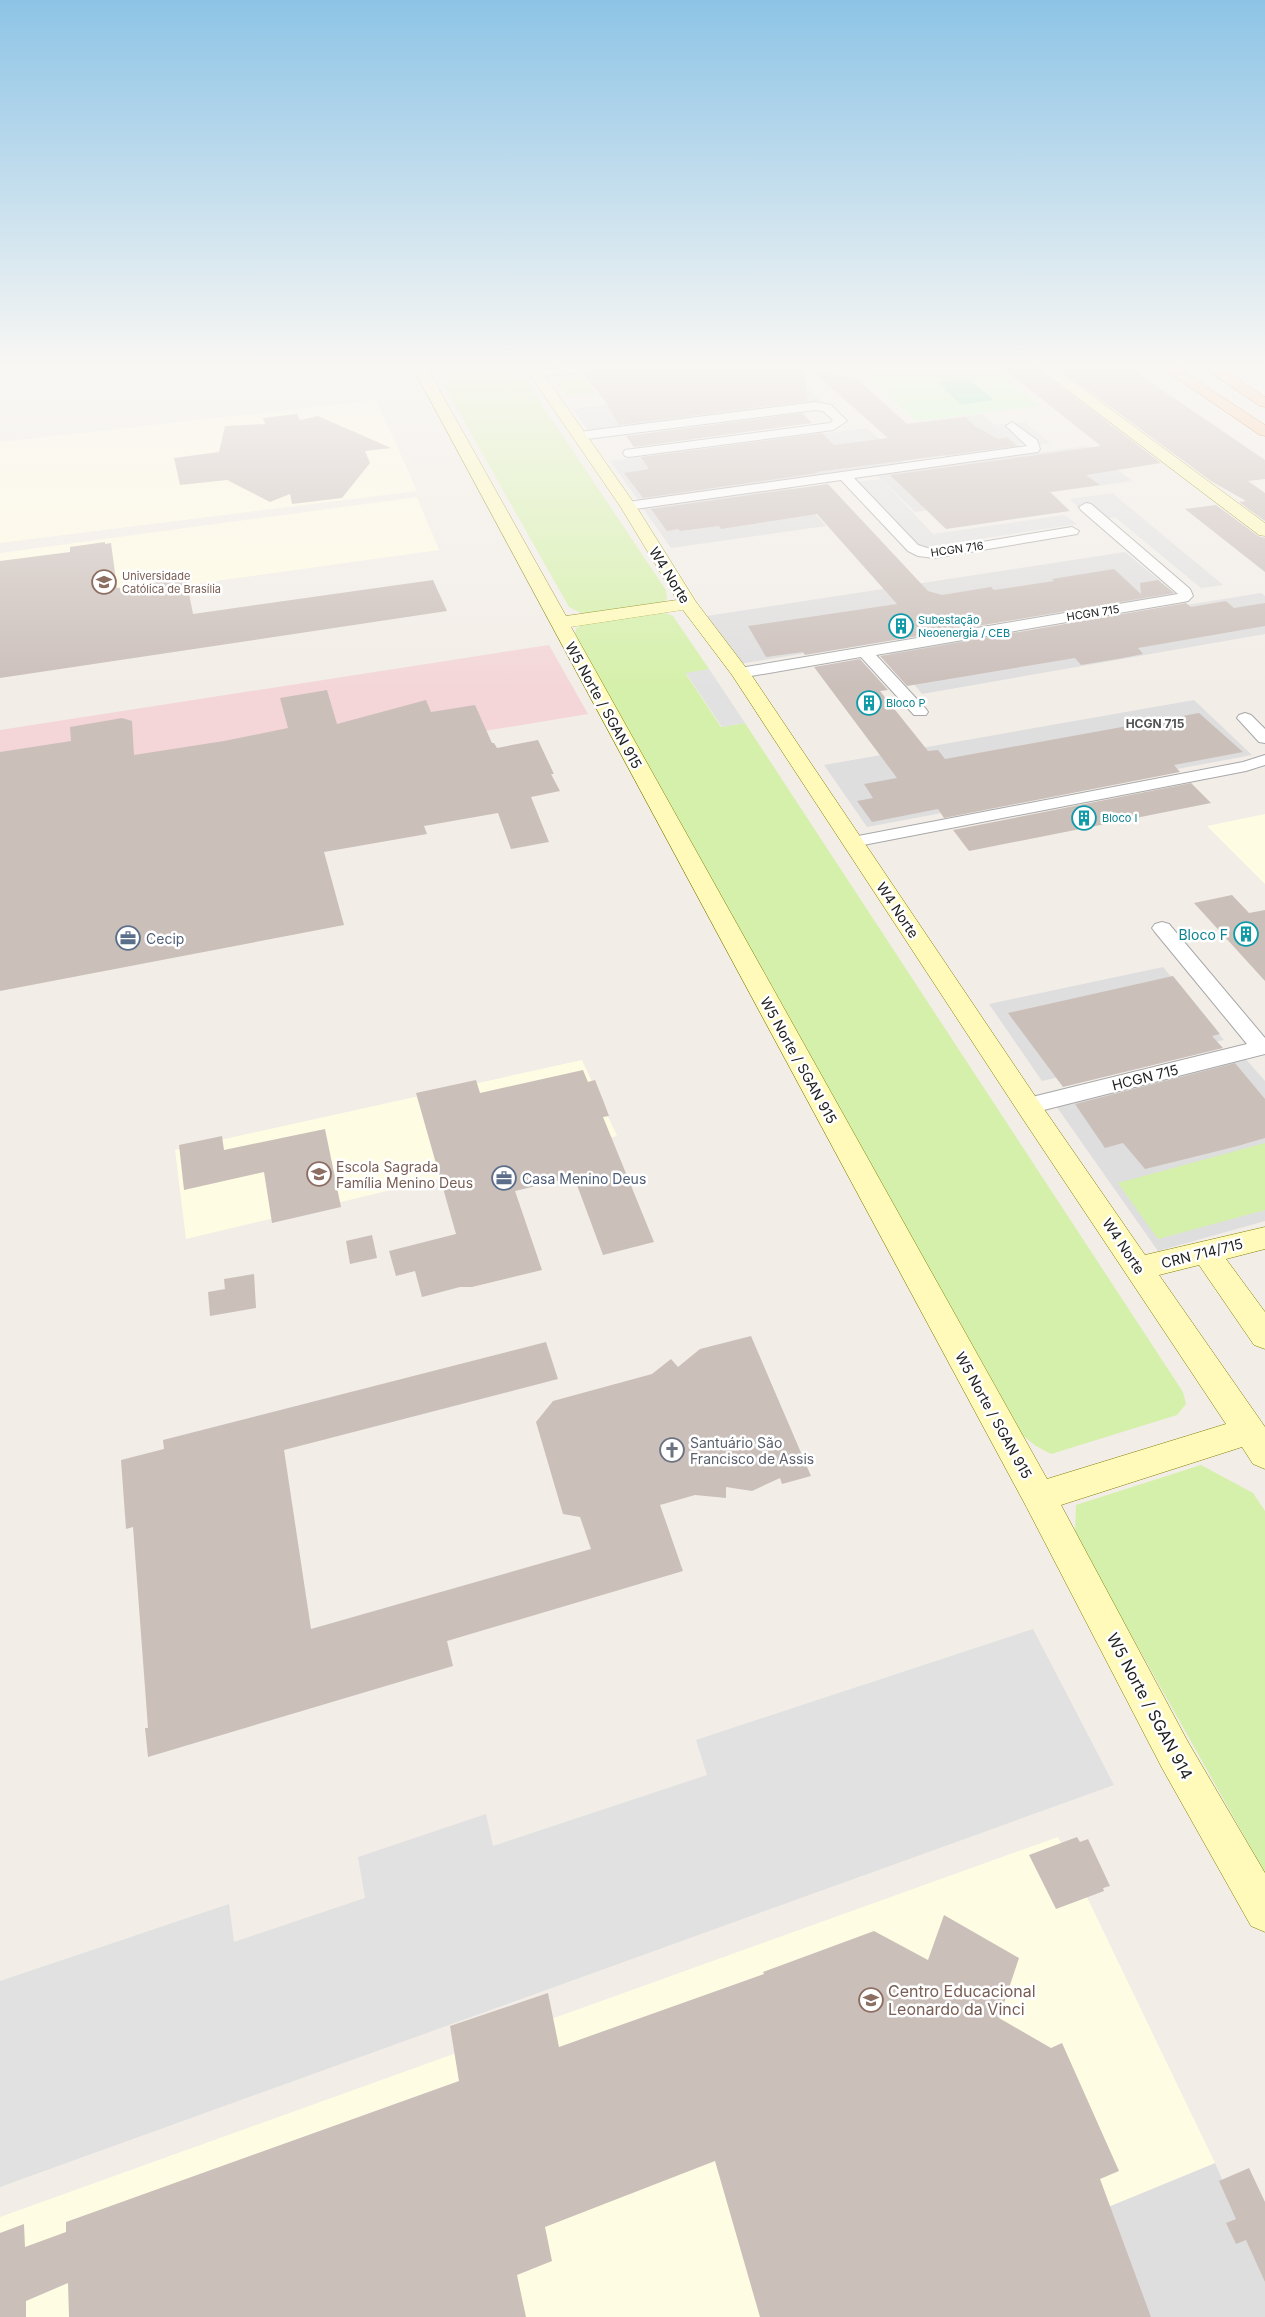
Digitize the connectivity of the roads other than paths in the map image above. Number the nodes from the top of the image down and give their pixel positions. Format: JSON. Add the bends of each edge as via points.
{"nodes":[{"id":1,"x":477,"y":474,"type":"edge"},
{"id":2,"x":606,"y":474,"type":"edge"},
{"id":3,"x":850,"y":474,"type":"edge"},
{"id":4,"x":1189,"y":474,"type":"edge"},
{"id":5,"x":844,"y":475,"type":"junction"},
{"id":6,"x":628,"y":506,"type":"junction"},
{"id":7,"x":1086,"y":507,"type":"dead end"},
{"id":8,"x":1072,"y":531,"type":"dead end"},
{"id":9,"x":1265,"y":531,"type":"edge"},
{"id":10,"x":688,"y":604,"type":"junction"},
{"id":11,"x":558,"y":623,"type":"junction"},
{"id":12,"x":866,"y":652,"type":"junction"},
{"id":13,"x":740,"y":673,"type":"junction"},
{"id":14,"x":920,"y":712,"type":"dead end"},
{"id":15,"x":1245,"y":718,"type":"dead end"},
{"id":16,"x":1265,"y":738,"type":"edge"},
{"id":17,"x":1265,"y":760,"type":"edge"},
{"id":18,"x":853,"y":842,"type":"junction"},
{"id":19,"x":1162,"y":928,"type":"dead end"},
{"id":20,"x":1263,"y":1047,"type":"edge"},
{"id":21,"x":1028,"y":1106,"type":"junction"},
{"id":22,"x":1265,"y":1238,"type":"edge"},
{"id":23,"x":1206,"y":1253,"type":"junction"},
{"id":24,"x":1139,"y":1268,"type":"junction"},
{"id":25,"x":1265,"y":1336,"type":"edge"},
{"id":26,"x":1257,"y":1442,"type":"edge"},
{"id":27,"x":1039,"y":1497,"type":"junction"},
{"id":28,"x":1265,"y":1912,"type":"edge"}],
"edges":[{"from":1,"to":11,"type":"main road","name":"W5 Norte / SGAN 915"},
{"from":2,"to":6,"type":"main road","name":"W4 Norte"},
{"from":3,"to":5,"type":"street"},
{"from":4,"to":9,"type":"main road"},
{"from":5,"to":6,"type":"street"},
{"from":5,"to":8,"type":"street","name":"HCGN 716","via":[[913,548],[924,553]]},
{"from":6,"to":10,"type":"main road","name":"W4 Norte"},
{"from":7,"to":12,"type":"street","name":"HCGN 715","via":[[1140,551],[1186,596]]},
{"from":10,"to":11,"type":"main road"},
{"from":10,"to":13,"type":"main road","name":"W4 Norte"},
{"from":11,"to":27,"type":"main road","name":"W5 Norte / SGAN 915"},
{"from":12,"to":13,"type":"street","name":"HCGN 715"},
{"from":12,"to":14,"type":"street"},
{"from":13,"to":18,"type":"main road","name":"W4 Norte"},
{"from":15,"to":16,"type":"street"},
{"from":17,"to":18,"type":"street"},
{"from":18,"to":21,"type":"main road","name":"W4 Norte"},
{"from":19,"to":20,"type":"street","name":"HCGN 715"},
{"from":20,"to":21,"type":"street","name":"HCGN 715"},
{"from":21,"to":24,"type":"main road","name":"W4 Norte"},
{"from":22,"to":23,"type":"main road","name":"CRN 714/715"},
{"from":23,"to":24,"type":"main road","name":"CRN 714/715"},
{"from":23,"to":25,"type":"main road"},
{"from":24,"to":26,"type":"main road","name":"W4 Norte"},
{"from":26,"to":27,"type":"main road"},
{"from":27,"to":28,"type":"main road","name":"W5 Norte / SGAN 914","via":[[1175,1755]]}]}
